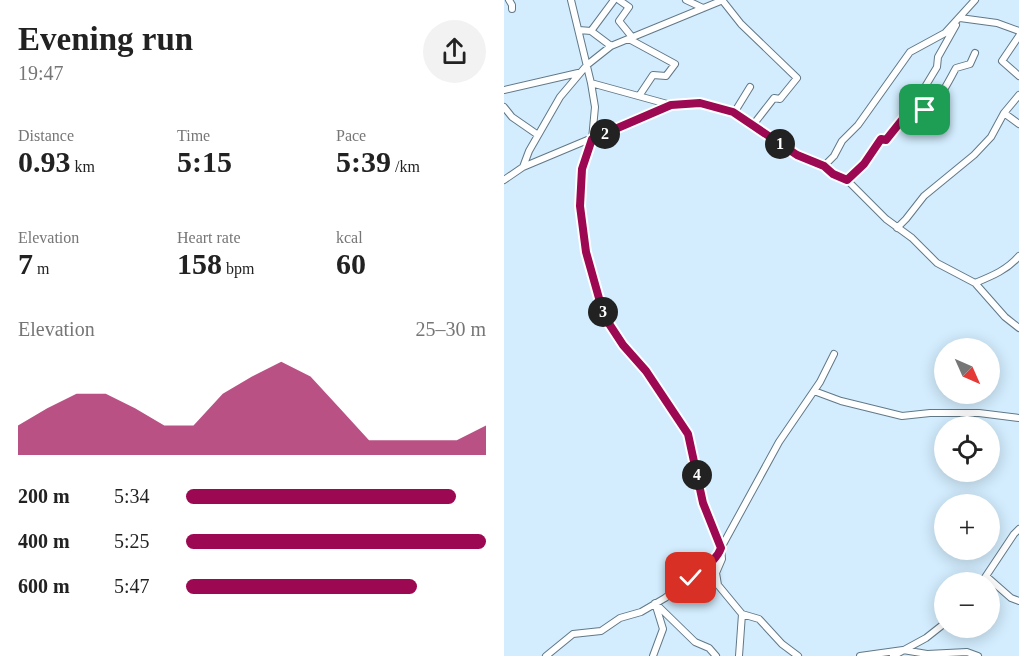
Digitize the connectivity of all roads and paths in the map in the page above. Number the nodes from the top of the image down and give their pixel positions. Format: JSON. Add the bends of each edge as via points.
{"nodes":[{"id":1,"x":509,"y":0,"type":"edge"},
{"id":2,"x":571,"y":0,"type":"edge"},
{"id":3,"x":614,"y":0,"type":"edge"},
{"id":4,"x":619,"y":0,"type":"edge"},
{"id":5,"x":686,"y":0,"type":"edge"},
{"id":6,"x":722,"y":0,"type":"edge"},
{"id":7,"x":968,"y":0,"type":"edge"},
{"id":8,"x":975,"y":0,"type":"edge"},
{"id":9,"x":703,"y":8,"type":"junction"},
{"id":10,"x":512,"y":9,"type":"dead end"},
{"id":11,"x":960,"y":18,"type":"junction"},
{"id":12,"x":579,"y":30,"type":"junction"},
{"id":13,"x":591,"y":31,"type":"junction"},
{"id":14,"x":1019,"y":31,"type":"edge"},
{"id":15,"x":1019,"y":36,"type":"edge"},
{"id":16,"x":631,"y":38,"type":"junction"},
{"id":17,"x":612,"y":46,"type":"junction"},
{"id":18,"x":975,"y":53,"type":"dead end"},
{"id":19,"x":586,"y":65,"type":"junction"},
{"id":20,"x":578,"y":73,"type":"junction"},
{"id":21,"x":1019,"y":76,"type":"edge"},
{"id":22,"x":591,"y":83,"type":"junction"},
{"id":23,"x":750,"y":87,"type":"dead end"},
{"id":24,"x":504,"y":90,"type":"edge"},
{"id":25,"x":1019,"y":95,"type":"edge"},
{"id":26,"x":639,"y":96,"type":"junction"},
{"id":27,"x":671,"y":105,"type":"junction"},
{"id":28,"x":914,"y":105,"type":"junction"},
{"id":29,"x":504,"y":107,"type":"edge"},
{"id":30,"x":734,"y":113,"type":"junction"},
{"id":31,"x":1004,"y":113,"type":"junction"},
{"id":32,"x":1019,"y":124,"type":"edge"},
{"id":33,"x":753,"y":125,"type":"junction"},
{"id":34,"x":538,"y":135,"type":"junction"},
{"id":35,"x":592,"y":139,"type":"junction"},
{"id":36,"x":824,"y":166,"type":"junction"},
{"id":37,"x":523,"y":167,"type":"junction"},
{"id":38,"x":504,"y":180,"type":"edge"},
{"id":39,"x":847,"y":180,"type":"junction"},
{"id":40,"x":897,"y":228,"type":"junction"},
{"id":41,"x":1019,"y":256,"type":"edge"},
{"id":42,"x":975,"y":283,"type":"junction"},
{"id":43,"x":1019,"y":328,"type":"edge"},
{"id":44,"x":834,"y":354,"type":"dead end"},
{"id":45,"x":814,"y":391,"type":"junction"},
{"id":46,"x":1019,"y":418,"type":"edge"},
{"id":47,"x":1019,"y":529,"type":"edge"},
{"id":48,"x":720,"y":550,"type":"junction"},
{"id":49,"x":989,"y":572,"type":"edge"},
{"id":50,"x":1000,"y":590,"type":"edge"},
{"id":51,"x":1019,"y":602,"type":"edge"},
{"id":52,"x":656,"y":603,"type":"junction"},
{"id":53,"x":742,"y":614,"type":"junction"},
{"id":54,"x":934,"y":632,"type":"edge"},
{"id":55,"x":903,"y":650,"type":"junction"},
{"id":56,"x":546,"y":656,"type":"edge"},
{"id":57,"x":654,"y":656,"type":"edge"},
{"id":58,"x":716,"y":656,"type":"edge"},
{"id":59,"x":739,"y":656,"type":"edge"},
{"id":60,"x":798,"y":656,"type":"edge"},
{"id":61,"x":860,"y":656,"type":"edge"},
{"id":62,"x":893,"y":656,"type":"edge"},
{"id":63,"x":978,"y":656,"type":"edge"}],
"edges":[{"from":1,"to":10,"type":"street"},
{"from":2,"to":12,"type":"street"},
{"from":3,"to":13,"type":"street"},
{"from":4,"to":16,"type":"street","via":[[629,7],[620,21]]},
{"from":5,"to":9,"type":"street"},
{"from":6,"to":9,"type":"street"},
{"from":6,"to":33,"type":"street","via":[[797,78],[780,99],[774,98]]},
{"from":7,"to":11,"type":"street"},
{"from":8,"to":11,"type":"street"},
{"from":9,"to":16,"type":"street"},
{"from":11,"to":14,"type":"street","via":[[997,23]]},
{"from":11,"to":28,"type":"street"},
{"from":11,"to":36,"type":"street","via":[[945,33],[910,52]]},
{"from":12,"to":13,"type":"street"},
{"from":12,"to":19,"type":"street"},
{"from":13,"to":17,"type":"street"},
{"from":15,"to":21,"type":"street","via":[[1002,61]]},
{"from":16,"to":17,"type":"street"},
{"from":16,"to":26,"type":"street","via":[[675,64],[666,76],[653,75]]},
{"from":17,"to":19,"type":"street"},
{"from":18,"to":28,"type":"street","via":[[970,64],[956,68],[933,105],[925,110]]},
{"from":19,"to":20,"type":"street"},
{"from":19,"to":22,"type":"street"},
{"from":20,"to":24,"type":"street"},
{"from":20,"to":34,"type":"street"},
{"from":22,"to":26,"type":"street"},
{"from":22,"to":35,"type":"street","via":[[595,107]]},
{"from":23,"to":30,"type":"street"},
{"from":25,"to":31,"type":"street"},
{"from":26,"to":27,"type":"street"},
{"from":27,"to":30,"type":"street","via":[[700,103]]},
{"from":27,"to":35,"type":"street"},
{"from":28,"to":39,"type":"street"},
{"from":29,"to":34,"type":"street"},
{"from":30,"to":33,"type":"street"},
{"from":31,"to":32,"type":"street"},
{"from":31,"to":40,"type":"street","via":[[991,137],[969,161],[934,187]]},
{"from":33,"to":36,"type":"street","via":[[797,155]]},
{"from":34,"to":37,"type":"street"},
{"from":35,"to":37,"type":"street"},
{"from":35,"to":48,"type":"street","via":[[582,169],[580,206],[586,252],[604,316],[688,434],[703,503]]},
{"from":36,"to":39,"type":"street"},
{"from":37,"to":38,"type":"street"},
{"from":39,"to":40,"type":"street"},
{"from":40,"to":42,"type":"street","via":[[937,263]]},
{"from":41,"to":42,"type":"street","via":[[996,275]]},
{"from":42,"to":43,"type":"street"},
{"from":44,"to":45,"type":"street"},
{"from":45,"to":46,"type":"street","via":[[902,417],[978,413]]},
{"from":45,"to":48,"type":"street","via":[[779,442]]},
{"from":47,"to":49,"type":"street"},
{"from":48,"to":52,"type":"street","via":[[708,566]]},
{"from":48,"to":53,"type":"street","via":[[718,585]]},
{"from":50,"to":51,"type":"street"},
{"from":52,"to":56,"type":"street","via":[[601,631],[573,634]]},
{"from":52,"to":57,"type":"street","via":[[663,629]]},
{"from":52,"to":58,"type":"street","via":[[695,642]]},
{"from":53,"to":59,"type":"street"},
{"from":53,"to":60,"type":"street","via":[[759,619]]},
{"from":54,"to":55,"type":"street"},
{"from":55,"to":61,"type":"street"},
{"from":55,"to":62,"type":"street"},
{"from":55,"to":63,"type":"street","via":[[927,654],[967,652]]}]}
